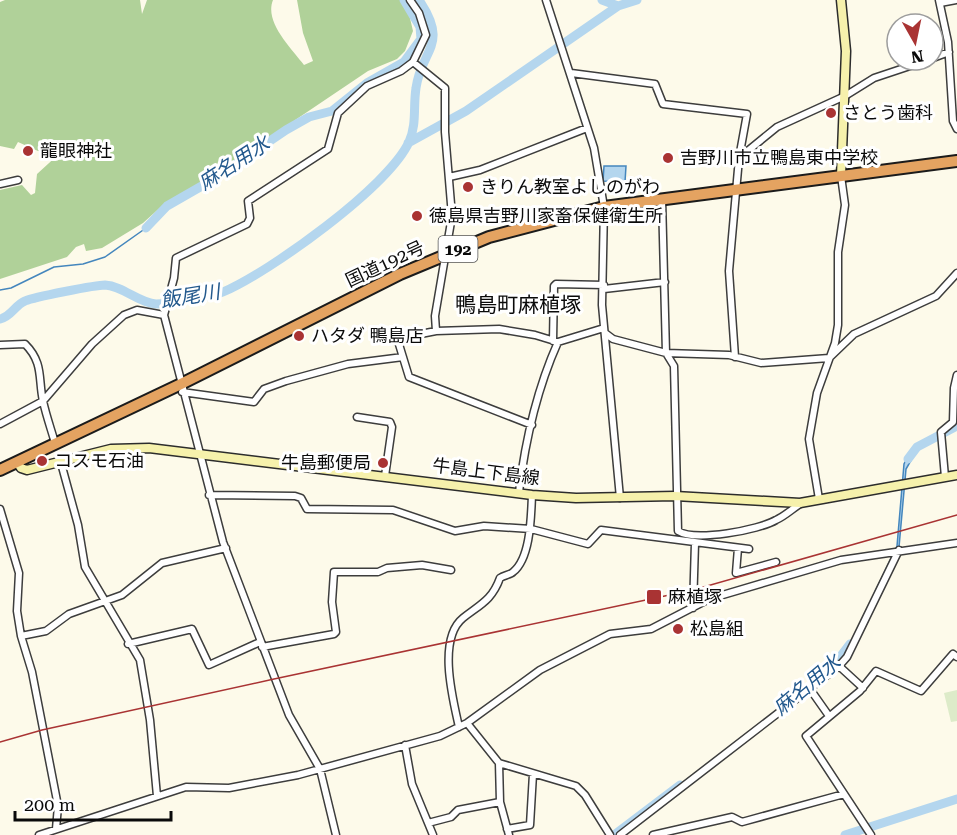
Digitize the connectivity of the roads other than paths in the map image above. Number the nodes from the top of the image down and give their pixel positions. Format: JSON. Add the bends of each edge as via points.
{"nodes":[{"id":1,"x":410,"y":0,"type":"edge"},
{"id":2,"x":546,"y":0,"type":"edge"},
{"id":3,"x":841,"y":0,"type":"edge"},
{"id":4,"x":956,"y":0,"type":"edge"},
{"id":5,"x":939,"y":1,"type":"edge"},
{"id":6,"x":952,"y":57,"type":"edge"},
{"id":7,"x":413,"y":62,"type":"junction"},
{"id":8,"x":892,"y":72,"type":"edge"},
{"id":9,"x":571,"y":73,"type":"junction"},
{"id":10,"x":845,"y":96,"type":"junction"},
{"id":11,"x":587,"y":128,"type":"junction"},
{"id":12,"x":957,"y":129,"type":"edge"},
{"id":13,"x":740,"y":158,"type":"junction"},
{"id":14,"x":957,"y":161,"type":"edge"},
{"id":15,"x":841,"y":176,"type":"junction"},
{"id":16,"x":449,"y":177,"type":"junction"},
{"id":17,"x":18,"y":180,"type":"dead end"},
{"id":18,"x":0,"y":184,"type":"edge"},
{"id":19,"x":735,"y":190,"type":"junction"},
{"id":20,"x":662,"y":200,"type":"junction"},
{"id":21,"x":604,"y":207,"type":"junction"},
{"id":22,"x":445,"y":254,"type":"junction"},
{"id":23,"x":957,"y":273,"type":"edge"},
{"id":24,"x":665,"y":282,"type":"junction"},
{"id":25,"x":604,"y":287,"type":"junction"},
{"id":26,"x":165,"y":313,"type":"junction"},
{"id":27,"x":604,"y":330,"type":"junction"},
{"id":28,"x":436,"y":331,"type":"junction"},
{"id":29,"x":556,"y":342,"type":"junction"},
{"id":30,"x":0,"y":345,"type":"edge"},
{"id":31,"x":666,"y":353,"type":"junction"},
{"id":32,"x":403,"y":357,"type":"junction"},
{"id":33,"x":735,"y":357,"type":"junction"},
{"id":34,"x":829,"y":358,"type":"junction"},
{"id":35,"x":957,"y":375,"type":"edge"},
{"id":36,"x":182,"y":388,"type":"junction"},
{"id":37,"x":43,"y":401,"type":"junction"},
{"id":38,"x":357,"y":417,"type":"dead end"},
{"id":39,"x":0,"y":424,"type":"edge"},
{"id":40,"x":532,"y":425,"type":"junction"},
{"id":41,"x":55,"y":443,"type":"junction"},
{"id":42,"x":198,"y":454,"type":"junction"},
{"id":43,"x":17,"y":462,"type":"junction"},
{"id":44,"x":61,"y":462,"type":"junction"},
{"id":45,"x":0,"y":470,"type":"edge"},
{"id":46,"x":957,"y":475,"type":"edge"},
{"id":47,"x":385,"y":476,"type":"junction"},
{"id":48,"x":945,"y":477,"type":"junction"},
{"id":49,"x":519,"y":492,"type":"junction"},
{"id":50,"x":209,"y":495,"type":"junction"},
{"id":51,"x":532,"y":495,"type":"junction"},
{"id":52,"x":675,"y":496,"type":"junction"},
{"id":53,"x":620,"y":498,"type":"junction"},
{"id":54,"x":819,"y":499,"type":"junction"},
{"id":55,"x":800,"y":503,"type":"junction"},
{"id":56,"x":0,"y":508,"type":"edge"},
{"id":57,"x":531,"y":529,"type":"junction"},
{"id":58,"x":695,"y":536,"type":"junction"},
{"id":59,"x":957,"y":543,"type":"edge"},
{"id":60,"x":694,"y":544,"type":"junction"},
{"id":61,"x":225,"y":548,"type":"junction"},
{"id":62,"x":738,"y":548,"type":"junction"},
{"id":63,"x":749,"y":549,"type":"dead end"},
{"id":64,"x":896,"y":550,"type":"junction"},
{"id":65,"x":776,"y":562,"type":"dead end"},
{"id":66,"x":451,"y":570,"type":"dead end"},
{"id":67,"x":104,"y":603,"type":"junction"},
{"id":68,"x":693,"y":608,"type":"junction"},
{"id":69,"x":21,"y":636,"type":"junction"},
{"id":70,"x":129,"y":644,"type":"junction"},
{"id":71,"x":261,"y":645,"type":"junction"},
{"id":72,"x":957,"y":657,"type":"edge"},
{"id":73,"x":839,"y":666,"type":"junction"},
{"id":74,"x":862,"y":688,"type":"junction"},
{"id":75,"x":810,"y":689,"type":"junction"},
{"id":76,"x":829,"y":716,"type":"junction"},
{"id":77,"x":467,"y":723,"type":"junction"},
{"id":78,"x":459,"y":727,"type":"junction"},
{"id":79,"x":405,"y":745,"type":"junction"},
{"id":80,"x":499,"y":763,"type":"junction"},
{"id":81,"x":320,"y":770,"type":"junction"},
{"id":82,"x":534,"y":774,"type":"junction"},
{"id":83,"x":844,"y":794,"type":"junction"},
{"id":84,"x":157,"y":796,"type":"junction"},
{"id":85,"x":500,"y":802,"type":"junction"},
{"id":86,"x":428,"y":824,"type":"junction"},
{"id":87,"x":56,"y":829,"type":"junction"},
{"id":88,"x":508,"y":832,"type":"edge"},
{"id":89,"x":39,"y":835,"type":"edge"},
{"id":90,"x":336,"y":835,"type":"edge"},
{"id":91,"x":433,"y":835,"type":"edge"},
{"id":92,"x":610,"y":835,"type":"edge"},
{"id":93,"x":620,"y":835,"type":"edge"},
{"id":94,"x":653,"y":835,"type":"edge"},
{"id":95,"x":871,"y":835,"type":"edge"}],
"edges":[{"from":1,"to":7,"type":"street","via":[[426,35]]},
{"from":2,"to":9,"type":"street"},
{"from":3,"to":10,"type":"main road"},
{"from":4,"to":5,"type":"street"},
{"from":5,"to":6,"type":"street"},
{"from":6,"to":12,"type":"street","via":[[953,121]]},
{"from":7,"to":16,"type":"street","via":[[445,88]]},
{"from":7,"to":26,"type":"street","via":[[367,86],[338,113],[328,149],[248,201],[247,224],[176,258]]},
{"from":8,"to":10,"type":"street"},
{"from":9,"to":11,"type":"street"},
{"from":9,"to":13,"type":"street","via":[[655,84],[663,104],[747,114]]},
{"from":10,"to":13,"type":"street","via":[[777,127]]},
{"from":10,"to":15,"type":"main road"},
{"from":11,"to":16,"type":"street","via":[[495,164]]},
{"from":11,"to":21,"type":"street"},
{"from":13,"to":19,"type":"street"},
{"from":14,"to":15,"type":"highway","name":"国道192号","number":"192"},
{"from":15,"to":19,"type":"highway","name":"国道192号","number":"192"},
{"from":15,"to":34,"type":"street","via":[[845,205],[838,252],[838,325]]},
{"from":16,"to":22,"type":"street","via":[[452,216]]},
{"from":17,"to":18,"type":"street"},
{"from":19,"to":20,"type":"highway","name":"国道192号","number":"192"},
{"from":19,"to":33,"type":"street","via":[[729,271]]},
{"from":20,"to":21,"type":"highway","name":"国道192号","number":"192"},
{"from":20,"to":24,"type":"street"},
{"from":21,"to":22,"type":"highway","name":"国道192号","number":"192","via":[[489,237]]},
{"from":21,"to":25,"type":"street"},
{"from":22,"to":28,"type":"street"},
{"from":22,"to":36,"type":"highway","name":"国道192号","number":"192"},
{"from":23,"to":34,"type":"street","via":[[936,296],[854,334]]},
{"from":24,"to":25,"type":"street"},
{"from":24,"to":31,"type":"street"},
{"from":25,"to":27,"type":"street"},
{"from":25,"to":29,"type":"street","via":[[554,286]]},
{"from":26,"to":36,"type":"street"},
{"from":26,"to":37,"type":"street","via":[[137,310],[124,315],[92,344]]},
{"from":27,"to":29,"type":"street"},
{"from":27,"to":31,"type":"street","via":[[613,339]]},
{"from":27,"to":53,"type":"street"},
{"from":28,"to":29,"type":"street","via":[[499,329]]},
{"from":28,"to":32,"type":"street","via":[[400,338]]},
{"from":29,"to":40,"type":"street"},
{"from":30,"to":37,"type":"street","via":[[25,344],[32,351],[43,380]]},
{"from":31,"to":33,"type":"street"},
{"from":31,"to":52,"type":"street","via":[[674,366]]},
{"from":32,"to":36,"type":"street","via":[[348,364],[286,381],[264,389],[254,402]]},
{"from":32,"to":40,"type":"street","via":[[410,377]]},
{"from":33,"to":34,"type":"street","via":[[761,363]]},
{"from":34,"to":54,"type":"street","via":[[817,393],[809,439]]},
{"from":35,"to":48,"type":"street","via":[[953,422],[941,435]]},
{"from":36,"to":41,"type":"highway","name":"国道192号","number":"192"},
{"from":36,"to":42,"type":"street"},
{"from":37,"to":39,"type":"street"},
{"from":37,"to":41,"type":"street"},
{"from":38,"to":47,"type":"street","via":[[390,422]]},
{"from":40,"to":49,"type":"street"},
{"from":41,"to":43,"type":"highway","name":"国道192号","number":"192"},
{"from":42,"to":44,"type":"main road","name":"牛島上下島線","via":[[149,448],[111,449]]},
{"from":42,"to":47,"type":"main road","name":"牛島上下島線"},
{"from":42,"to":50,"type":"street"},
{"from":43,"to":44,"type":"main road","name":"牛島上下島線","via":[[27,470]]},
{"from":43,"to":45,"type":"highway","name":"国道192号","number":"192"},
{"from":44,"to":67,"type":"street","via":[[85,567]]},
{"from":46,"to":48,"type":"main road","name":"牛島上下島線"},
{"from":47,"to":49,"type":"main road","name":"牛島上下島線"},
{"from":48,"to":54,"type":"main road","name":"牛島上下島線"},
{"from":49,"to":51,"type":"main road","name":"牛島上下島線"},
{"from":50,"to":57,"type":"street","via":[[295,496],[307,508],[393,510],[455,531],[483,526]]},
{"from":50,"to":61,"type":"street"},
{"from":51,"to":53,"type":"main road","name":"牛島上下島線"},
{"from":51,"to":57,"type":"street"},
{"from":52,"to":53,"type":"main road","name":"牛島上下島線"},
{"from":52,"to":55,"type":"main road","name":"牛島上下島線"},
{"from":52,"to":58,"type":"street","via":[[678,531]]},
{"from":54,"to":55,"type":"main road","name":"牛島上下島線"},
{"from":55,"to":58,"type":"street","via":[[762,526]]},
{"from":56,"to":69,"type":"street","via":[[19,573],[17,611]]},
{"from":57,"to":60,"type":"street","via":[[588,544],[601,530]]},
{"from":57,"to":78,"type":"street","via":[[513,572],[500,578],[494,594],[457,626],[448,652],[448,672]]},
{"from":58,"to":60,"type":"street"},
{"from":59,"to":64,"type":"street"},
{"from":60,"to":62,"type":"street"},
{"from":60,"to":68,"type":"street"},
{"from":61,"to":67,"type":"street","via":[[162,563],[122,595]]},
{"from":61,"to":71,"type":"street"},
{"from":62,"to":63,"type":"street"},
{"from":62,"to":65,"type":"street","via":[[736,573]]},
{"from":64,"to":68,"type":"street","via":[[841,560],[739,588]]},
{"from":64,"to":73,"type":"street","via":[[847,657]]},
{"from":66,"to":71,"type":"street","via":[[422,565],[378,572],[334,572],[336,632]]},
{"from":67,"to":69,"type":"street","via":[[69,614],[46,631]]},
{"from":67,"to":70,"type":"street"},
{"from":68,"to":77,"type":"street","via":[[651,629],[604,636],[540,670]]},
{"from":69,"to":87,"type":"street","via":[[32,672],[58,806]]},
{"from":70,"to":71,"type":"street","via":[[192,629],[209,665]]},
{"from":70,"to":84,"type":"street","via":[[140,660]]},
{"from":71,"to":81,"type":"street","via":[[289,715]]},
{"from":72,"to":74,"type":"street","via":[[953,654],[921,691],[876,671]]},
{"from":73,"to":74,"type":"street"},
{"from":73,"to":75,"type":"street"},
{"from":74,"to":76,"type":"street"},
{"from":75,"to":76,"type":"street"},
{"from":75,"to":93,"type":"street"},
{"from":76,"to":83,"type":"street","via":[[806,736]]},
{"from":77,"to":78,"type":"street"},
{"from":77,"to":80,"type":"street"},
{"from":78,"to":79,"type":"street"},
{"from":79,"to":81,"type":"street"},
{"from":79,"to":86,"type":"street","via":[[412,784]]},
{"from":80,"to":82,"type":"street"},
{"from":80,"to":85,"type":"street"},
{"from":81,"to":84,"type":"street","via":[[229,788],[186,787]]},
{"from":81,"to":90,"type":"street"},
{"from":82,"to":88,"type":"street","via":[[530,825]]},
{"from":82,"to":92,"type":"street","via":[[576,786]]},
{"from":83,"to":94,"type":"street","via":[[742,822],[732,816]]},
{"from":83,"to":95,"type":"street"},
{"from":84,"to":87,"type":"street"},
{"from":85,"to":86,"type":"street","via":[[458,810],[451,817]]},
{"from":85,"to":88,"type":"street"},
{"from":86,"to":91,"type":"street"},
{"from":87,"to":89,"type":"street"}]}
